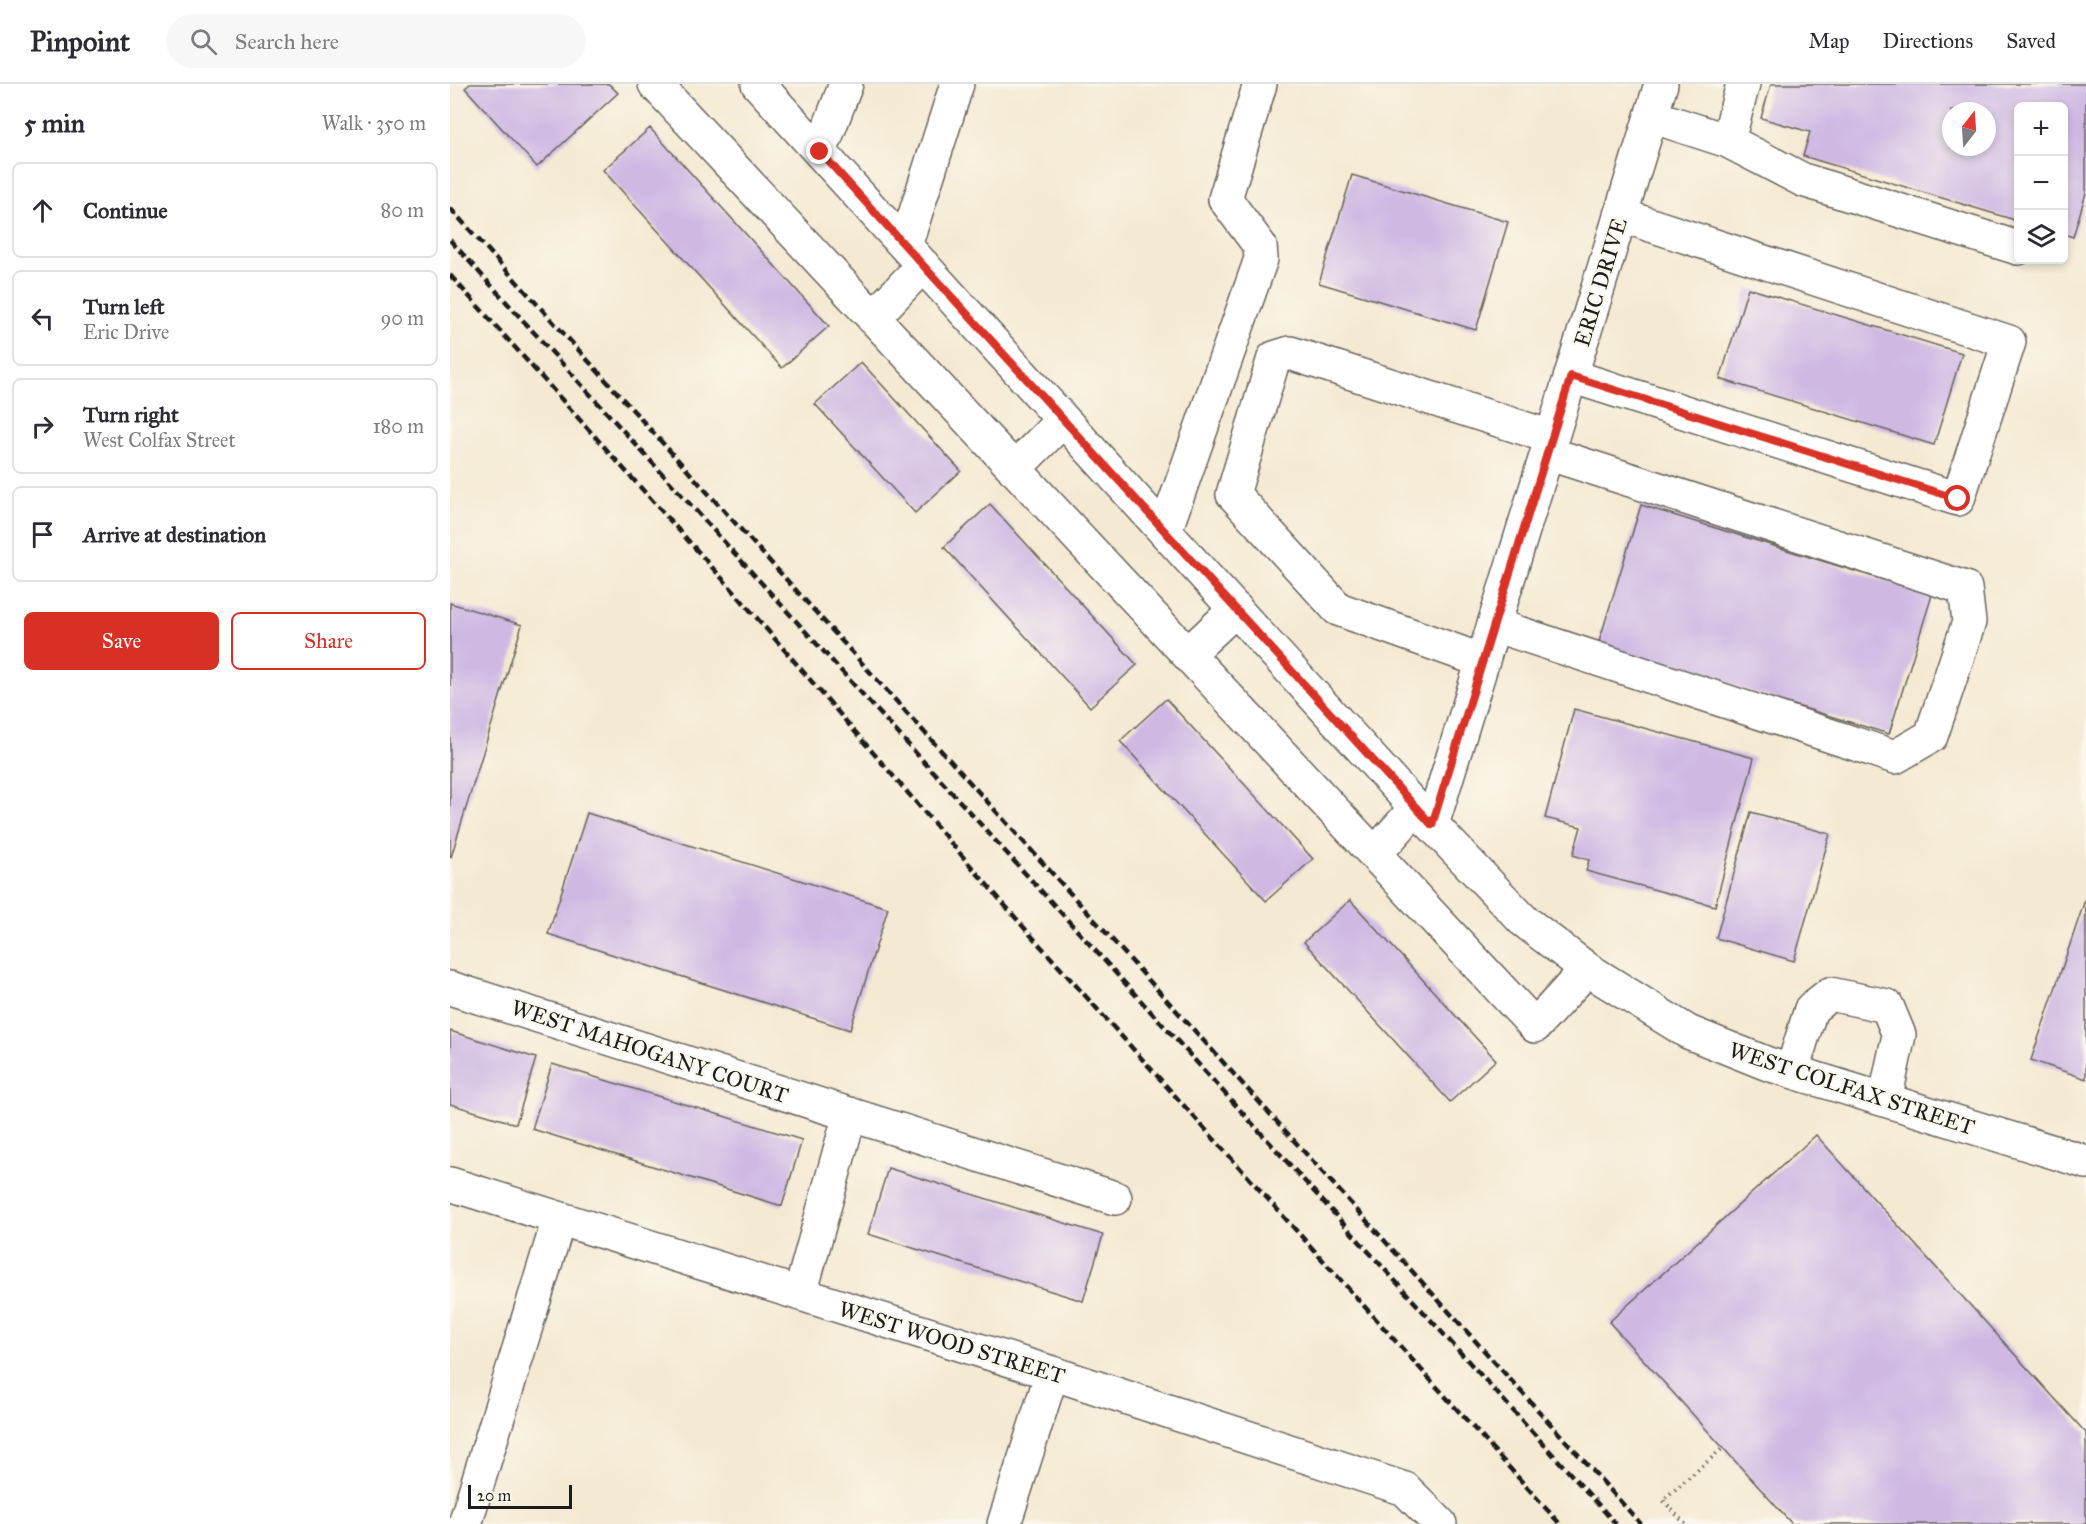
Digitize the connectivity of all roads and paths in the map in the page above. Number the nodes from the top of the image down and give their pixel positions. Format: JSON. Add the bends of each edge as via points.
{"nodes":[{"id":1,"x":758,"y":84,"type":"edge"},
{"id":2,"x":846,"y":84,"type":"edge"},
{"id":3,"x":957,"y":84,"type":"edge"},
{"id":4,"x":1260,"y":84,"type":"edge"},
{"id":5,"x":1661,"y":84,"type":"edge"},
{"id":6,"x":1743,"y":84,"type":"edge"},
{"id":7,"x":657,"y":85,"type":"edge"},
{"id":8,"x":1651,"y":116,"type":"junction"},
{"id":9,"x":1728,"y":141,"type":"junction"},
{"id":10,"x":820,"y":152,"type":"junction"},
{"id":11,"x":1620,"y":215,"type":"junction"},
{"id":12,"x":2014,"y":246,"type":"edge"},
{"id":13,"x":914,"y":255,"type":"junction"},
{"id":14,"x":873,"y":318,"type":"junction"},
{"id":15,"x":1571,"y":376,"type":"junction"},
{"id":16,"x":1063,"y":420,"type":"junction"},
{"id":17,"x":1549,"y":445,"type":"junction"},
{"id":18,"x":1014,"y":469,"type":"junction"},
{"id":19,"x":1165,"y":531,"type":"junction"},
{"id":20,"x":1236,"y":609,"type":"junction"},
{"id":21,"x":1494,"y":625,"type":"junction"},
{"id":22,"x":1188,"y":654,"type":"junction"},
{"id":23,"x":1483,"y":661,"type":"junction"},
{"id":24,"x":1424,"y":816,"type":"junction"},
{"id":25,"x":1375,"y":854,"type":"junction"},
{"id":26,"x":1587,"y":969,"type":"junction"},
{"id":27,"x":450,"y":988,"type":"edge"},
{"id":28,"x":1792,"y":1071,"type":"junction"},
{"id":29,"x":1885,"y":1100,"type":"junction"},
{"id":30,"x":850,"y":1114,"type":"junction"},
{"id":31,"x":2086,"y":1162,"type":"edge"},
{"id":32,"x":450,"y":1184,"type":"edge"},
{"id":33,"x":1115,"y":1198,"type":"dead end"},
{"id":34,"x":559,"y":1219,"type":"junction"},
{"id":35,"x":800,"y":1294,"type":"junction"},
{"id":36,"x":1052,"y":1373,"type":"junction"},
{"id":37,"x":1723,"y":1448,"type":"dead end"},
{"id":38,"x":465,"y":1524,"type":"edge"},
{"id":39,"x":1004,"y":1524,"type":"edge"},
{"id":40,"x":1440,"y":1524,"type":"edge"},
{"id":41,"x":1685,"y":1524,"type":"edge"}],
"edges":[{"from":1,"to":10,"type":"street","name":"WEST COLFAX STREET"},
{"from":2,"to":10,"type":"street"},
{"from":3,"to":13,"type":"street"},
{"from":4,"to":19,"type":"street","via":[[1225,199],[1260,246],[1261,259]]},
{"from":5,"to":8,"type":"street","name":"ERIC DRIVE"},
{"from":6,"to":9,"type":"street"},
{"from":7,"to":14,"type":"street"},
{"from":8,"to":9,"type":"street"},
{"from":8,"to":11,"type":"street","name":"ERIC DRIVE"},
{"from":9,"to":12,"type":"street","via":[[1803,180]]},
{"from":10,"to":13,"type":"street","name":"WEST COLFAX STREET"},
{"from":11,"to":15,"type":"street","name":"ERIC DRIVE"},
{"from":11,"to":15,"type":"street","via":[[2009,342],[1958,499]]},
{"from":13,"to":14,"type":"street"},
{"from":13,"to":16,"type":"street","name":"WEST COLFAX STREET"},
{"from":14,"to":18,"type":"street"},
{"from":15,"to":17,"type":"street","name":"ERIC DRIVE"},
{"from":16,"to":18,"type":"street"},
{"from":16,"to":19,"type":"street","name":"WEST COLFAX STREET"},
{"from":17,"to":21,"type":"street","name":"ERIC DRIVE"},
{"from":17,"to":21,"type":"street","via":[[1965,588],[1969,622],[1931,736],[1895,757]]},
{"from":17,"to":23,"type":"street","via":[[1290,353],[1274,358],[1233,494],[1338,609]]},
{"from":18,"to":22,"type":"street"},
{"from":19,"to":20,"type":"street","name":"WEST COLFAX STREET"},
{"from":20,"to":22,"type":"street"},
{"from":20,"to":24,"type":"street","name":"WEST COLFAX STREET"},
{"from":21,"to":23,"type":"street","name":"ERIC DRIVE"},
{"from":22,"to":25,"type":"street"},
{"from":23,"to":24,"type":"street","name":"ERIC DRIVE"},
{"from":24,"to":25,"type":"street"},
{"from":24,"to":26,"type":"street","name":"WEST COLFAX STREET","via":[[1523,920]]},
{"from":25,"to":26,"type":"street","via":[[1535,1026]]},
{"from":26,"to":28,"type":"street","name":"WEST COLFAX STREET","via":[[1688,1032]]},
{"from":27,"to":30,"type":"street","name":"WEST MAHOGANY COURT"},
{"from":28,"to":29,"type":"street","name":"WEST COLFAX STREET"},
{"from":28,"to":29,"type":"street","via":[[1811,1009],[1830,994],[1887,1006],[1899,1035]]},
{"from":29,"to":31,"type":"street","name":"WEST COLFAX STREET"},
{"from":30,"to":33,"type":"street","name":"WEST MAHOGANY COURT"},
{"from":30,"to":35,"type":"street"},
{"from":32,"to":34,"type":"street","name":"WEST WOOD STREET"},
{"from":34,"to":35,"type":"street","name":"WEST WOOD STREET"},
{"from":34,"to":38,"type":"street"},
{"from":35,"to":36,"type":"street","name":"WEST WOOD STREET"},
{"from":36,"to":39,"type":"street"},
{"from":36,"to":40,"type":"street","name":"WEST WOOD STREET","via":[[1405,1489]]},
{"from":37,"to":41,"type":"path","via":[[1663,1500]]}]}
